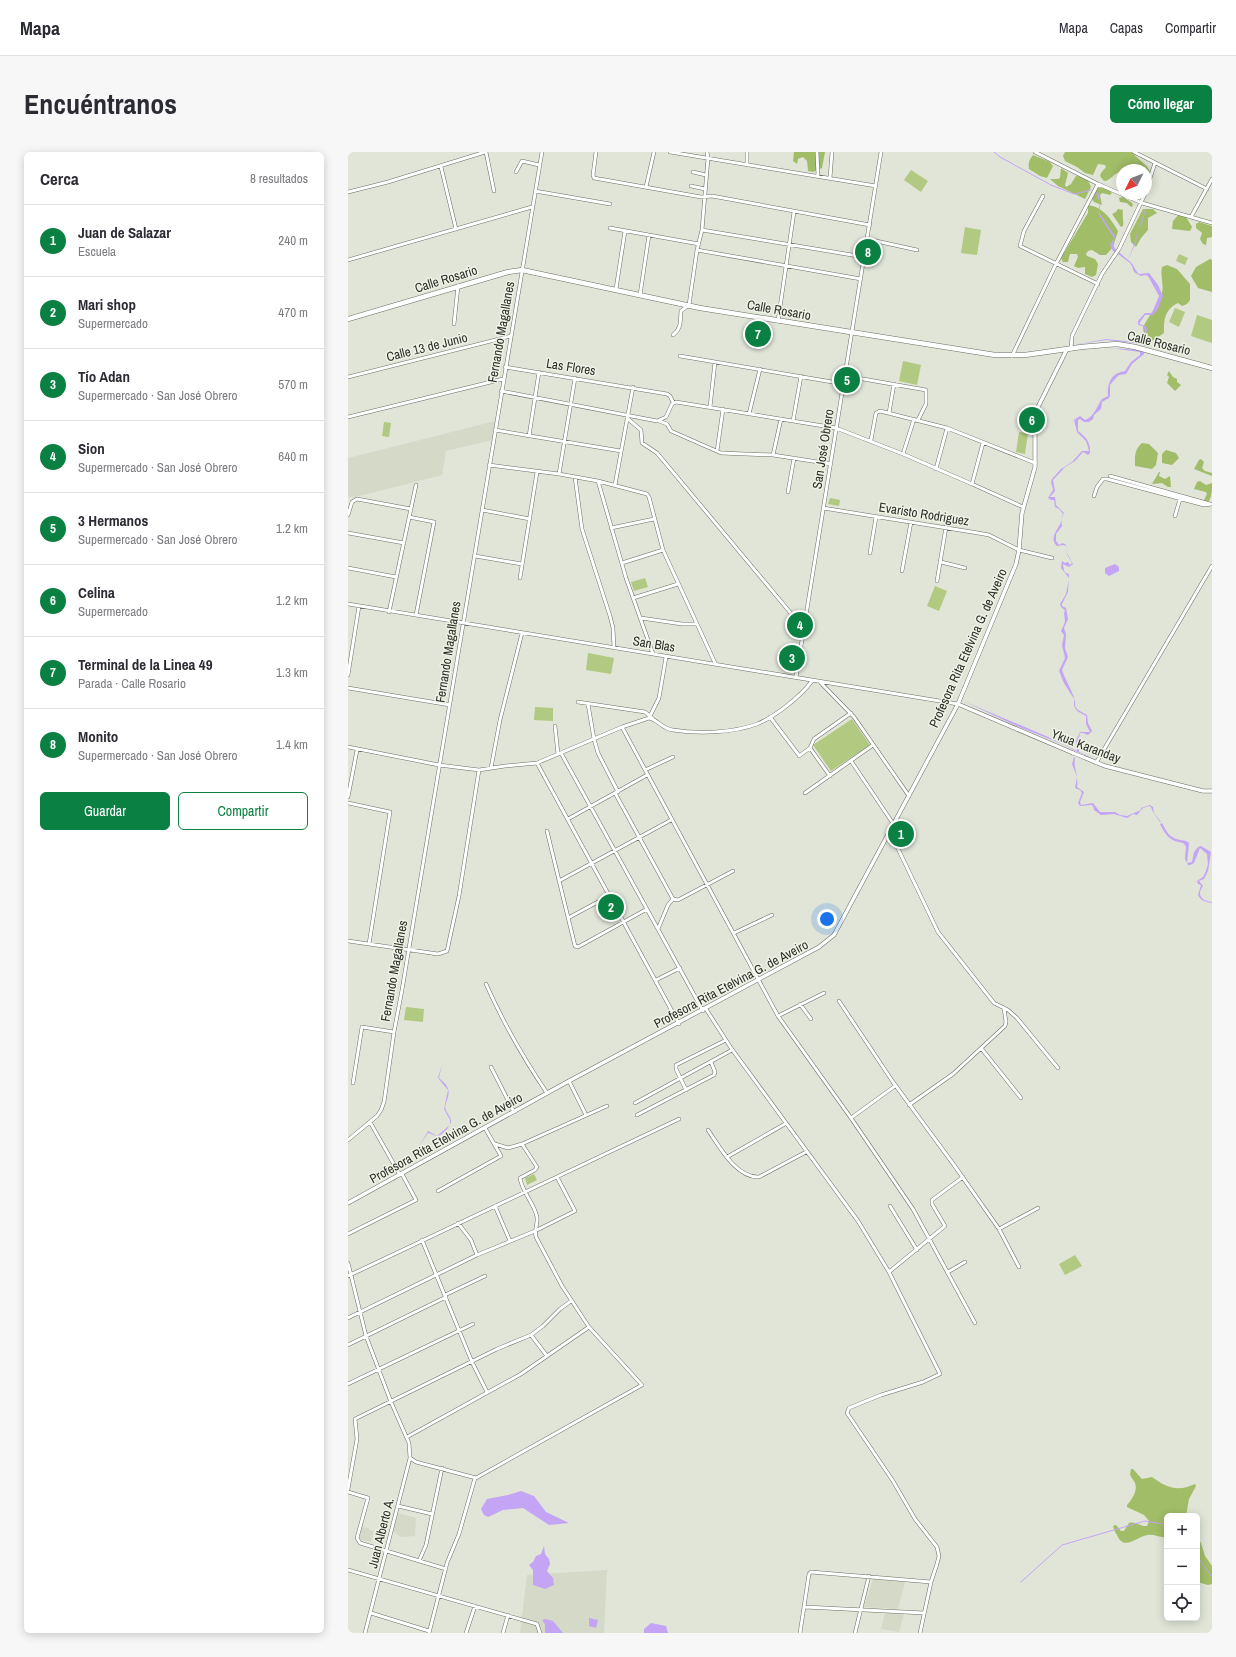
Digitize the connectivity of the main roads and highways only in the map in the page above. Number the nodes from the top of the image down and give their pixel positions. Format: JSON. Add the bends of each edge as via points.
{"nodes":[{"id":1,"x":348,"y":319,"type":"edge"},
{"id":2,"x":1212,"y":368,"type":"edge"}],
"edges":[{"from":1,"to":2,"type":"main road","name":"Calle Rosario","via":[[522,270],[689,305],[952,349],[1012,356],[1105,344],[1124,345]]}]}
